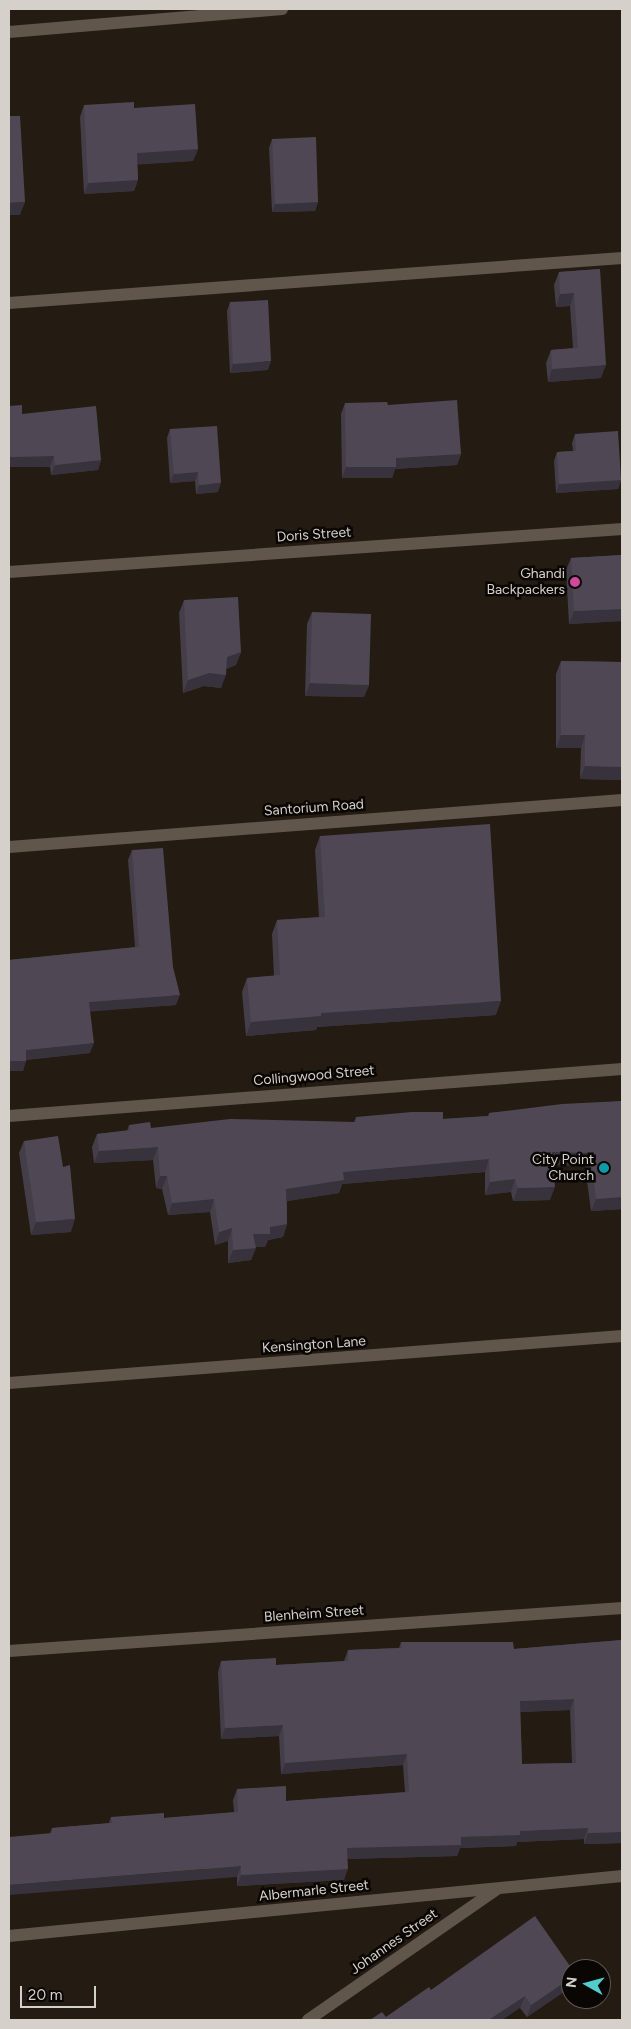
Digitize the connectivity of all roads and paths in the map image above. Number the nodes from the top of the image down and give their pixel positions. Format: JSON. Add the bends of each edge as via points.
{"nodes":[{"id":1,"x":282,"y":9,"type":"edge"},
{"id":2,"x":9,"y":32,"type":"edge"},
{"id":3,"x":622,"y":258,"type":"edge"},
{"id":4,"x":9,"y":303,"type":"edge"},
{"id":5,"x":622,"y":528,"type":"edge"},
{"id":6,"x":9,"y":572,"type":"edge"},
{"id":7,"x":622,"y":800,"type":"edge"},
{"id":8,"x":9,"y":847,"type":"edge"},
{"id":9,"x":622,"y":1069,"type":"edge"},
{"id":10,"x":9,"y":1116,"type":"edge"},
{"id":11,"x":622,"y":1336,"type":"edge"},
{"id":12,"x":9,"y":1383,"type":"edge"},
{"id":13,"x":622,"y":1608,"type":"edge"},
{"id":14,"x":9,"y":1651,"type":"edge"},
{"id":15,"x":622,"y":1876,"type":"edge"},
{"id":16,"x":498,"y":1888,"type":"junction"},
{"id":17,"x":9,"y":1936,"type":"edge"},
{"id":18,"x":308,"y":2020,"type":"edge"}],
"edges":[{"from":1,"to":2,"type":"street"},
{"from":3,"to":4,"type":"street"},
{"from":5,"to":6,"type":"street","name":"Doris Street"},
{"from":7,"to":8,"type":"street","name":"Santorium Road"},
{"from":9,"to":10,"type":"street","name":"Collingwood Street"},
{"from":11,"to":12,"type":"street","name":"Kensington Lane"},
{"from":13,"to":14,"type":"street","name":"Blenheim Street"},
{"from":15,"to":16,"type":"street","name":"Albermarle Street"},
{"from":16,"to":17,"type":"street","name":"Albermarle Street"},
{"from":16,"to":18,"type":"street","name":"Johannes Street"}]}
